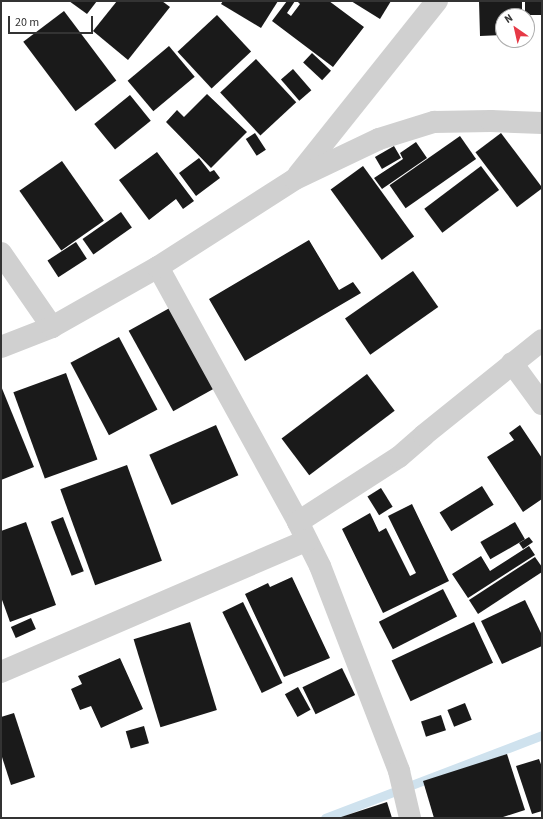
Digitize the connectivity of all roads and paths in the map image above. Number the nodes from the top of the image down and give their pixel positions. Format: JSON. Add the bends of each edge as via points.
{"nodes":[{"id":1,"x":437,"y":1,"type":"edge"},
{"id":2,"x":542,"y":123,"type":"edge"},
{"id":3,"x":295,"y":179,"type":"junction"},
{"id":4,"x":1,"y":253,"type":"edge"},
{"id":5,"x":158,"y":267,"type":"junction"},
{"id":6,"x":52,"y":327,"type":"junction"},
{"id":7,"x":542,"y":340,"type":"edge"},
{"id":8,"x":1,"y":347,"type":"edge"},
{"id":9,"x":512,"y":363,"type":"junction"},
{"id":10,"x":542,"y":404,"type":"edge"},
{"id":11,"x":302,"y":531,"type":"junction"},
{"id":12,"x":1,"y":672,"type":"edge"},
{"id":13,"x":408,"y":810,"type":"edge"}],
"edges":[{"from":1,"to":3,"type":"street"},
{"from":2,"to":3,"type":"street","via":[[434,122],[379,139]]},
{"from":3,"to":5,"type":"street"},
{"from":4,"to":6,"type":"street"},
{"from":5,"to":6,"type":"street"},
{"from":5,"to":11,"type":"street"},
{"from":6,"to":8,"type":"street"},
{"from":7,"to":9,"type":"street"},
{"from":9,"to":10,"type":"street"},
{"from":9,"to":11,"type":"street","via":[[399,457]]},
{"from":11,"to":12,"type":"street"},
{"from":11,"to":13,"type":"street","via":[[320,566],[399,771]]}]}
